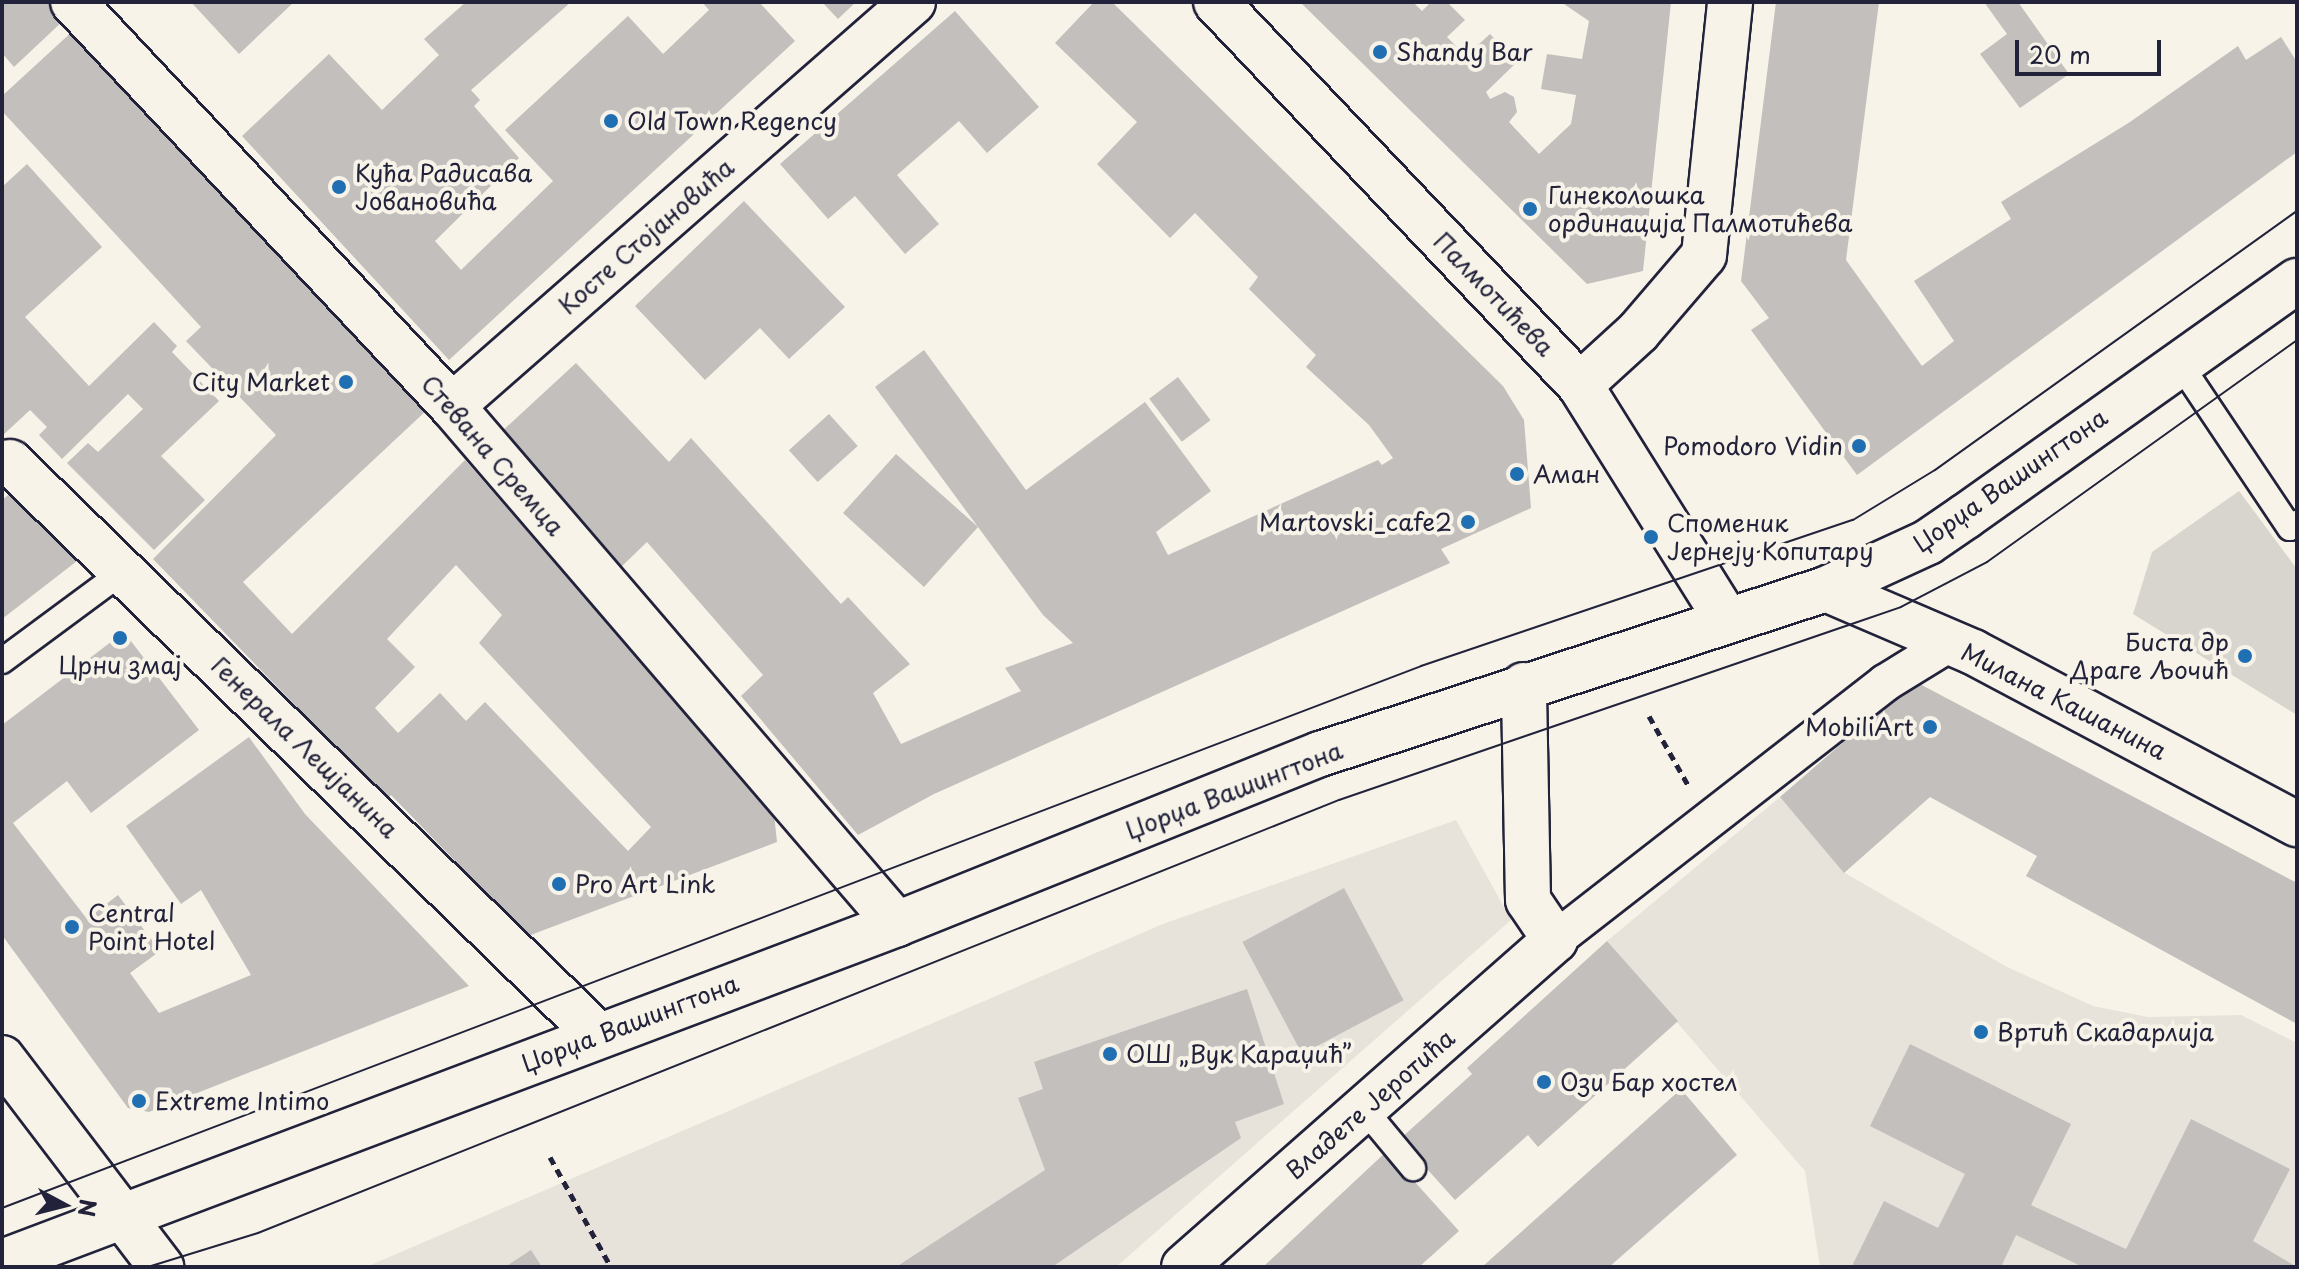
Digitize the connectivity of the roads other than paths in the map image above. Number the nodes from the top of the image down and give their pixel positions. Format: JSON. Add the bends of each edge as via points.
{"nodes":[{"id":1,"x":73,"y":2,"type":"edge"},
{"id":2,"x":913,"y":2,"type":"edge"},
{"id":3,"x":1216,"y":2,"type":"edge"},
{"id":4,"x":1730,"y":2,"type":"edge"},
{"id":5,"x":2297,"y":281,"type":"edge"},
{"id":6,"x":2178,"y":361,"type":"junction"},
{"id":7,"x":1580,"y":385,"type":"junction"},
{"id":8,"x":452,"y":406,"type":"junction"},
{"id":9,"x":10,"y":462,"type":"dead end"},
{"id":10,"x":2297,"y":523,"type":"edge"},
{"id":11,"x":125,"y":570,"type":"junction"},
{"id":12,"x":1826,"y":589,"type":"junction"},
{"id":13,"x":1727,"y":620,"type":"junction"},
{"id":14,"x":1950,"y":643,"type":"junction"},
{"id":15,"x":2,"y":661,"type":"edge"},
{"id":16,"x":1524,"y":685,"type":"junction"},
{"id":17,"x":2297,"y":824,"type":"edge"},
{"id":18,"x":897,"y":924,"type":"junction"},
{"id":19,"x":1555,"y":940,"type":"junction"},
{"id":20,"x":598,"y":1035,"type":"junction"},
{"id":21,"x":2,"y":1058,"type":"edge"},
{"id":22,"x":1364,"y":1109,"type":"junction"},
{"id":23,"x":1413,"y":1168,"type":"dead end"},
{"id":24,"x":123,"y":1213,"type":"junction"},
{"id":25,"x":2,"y":1262,"type":"edge"},
{"id":26,"x":161,"y":1267,"type":"edge"},
{"id":27,"x":1184,"y":1267,"type":"edge"}],
"edges":[{"from":1,"to":8,"type":"street","name":"Стевана Сремца"},
{"from":2,"to":8,"type":"street","name":"Косте Стојановића"},
{"from":3,"to":7,"type":"street","name":"Палмотићева"},
{"from":4,"to":7,"type":"street","via":[[1704,255],[1638,332]]},
{"from":5,"to":6,"type":"street","name":"Џорџа Вашингтона"},
{"from":6,"to":10,"type":"lane","via":[[2290,528]]},
{"from":6,"to":12,"type":"street","name":"Џорџа Вашингтона","via":[[1928,542]]},
{"from":7,"to":13,"type":"street","name":"Палмотићева"},
{"from":8,"to":18,"type":"street","name":"Стевана Сремца"},
{"from":9,"to":11,"type":"street","name":"Генерала Лешјанина"},
{"from":11,"to":15,"type":"lane"},
{"from":11,"to":20,"type":"street","name":"Генерала Лешјанина"},
{"from":12,"to":13,"type":"street","name":"Џорџа Вашингтона"},
{"from":12,"to":14,"type":"street","name":"Милана Кашанина"},
{"from":13,"to":16,"type":"street","name":"Џорџа Вашингтона"},
{"from":14,"to":17,"type":"street","name":"Милана Кашанина"},
{"from":14,"to":19,"type":"street","name":"Владете Јеротића","via":[[1885,683]]},
{"from":16,"to":18,"type":"street","name":"Џорџа Вашингтона","via":[[1320,754]]},
{"from":16,"to":19,"type":"street","via":[[1528,900]]},
{"from":18,"to":20,"type":"street","name":"Џорџа Вашингтона"},
{"from":19,"to":22,"type":"street","name":"Владете Јеротића"},
{"from":20,"to":24,"type":"street","name":"Џорџа Вашингтона"},
{"from":21,"to":24,"type":"street"},
{"from":22,"to":23,"type":"lane"},
{"from":22,"to":27,"type":"street","name":"Владете Јеротића"},
{"from":24,"to":25,"type":"street","name":"Џорџа Вашингтона"},
{"from":24,"to":26,"type":"street"}]}
